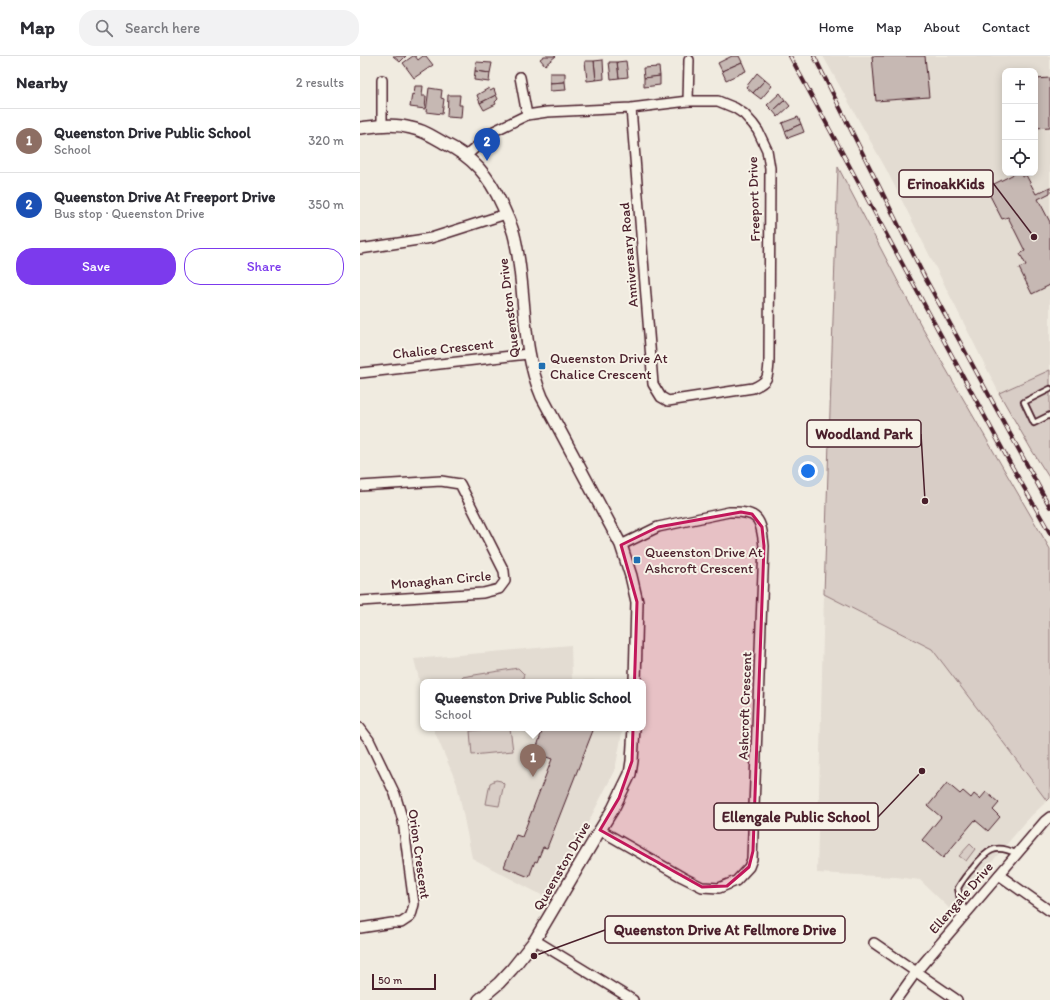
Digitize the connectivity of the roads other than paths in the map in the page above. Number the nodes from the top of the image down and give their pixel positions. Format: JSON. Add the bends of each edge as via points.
{"nodes":[{"id":1,"x":689,"y":60,"type":"dead end"},
{"id":2,"x":520,"y":77,"type":"dead end"},
{"id":3,"x":382,"y":80,"type":"dead end"},
{"id":4,"x":688,"y":101,"type":"junction"},
{"id":5,"x":631,"y":108,"type":"junction"},
{"id":6,"x":527,"y":115,"type":"junction"},
{"id":7,"x":382,"y":125,"type":"junction"},
{"id":8,"x":360,"y":128,"type":"edge"},
{"id":9,"x":466,"y":156,"type":"junction"},
{"id":10,"x":506,"y":214,"type":"junction"},
{"id":11,"x":360,"y":249,"type":"edge"},
{"id":12,"x":528,"y":354,"type":"junction"},
{"id":13,"x":360,"y":373,"type":"edge"},
{"id":14,"x":1050,"y":389,"type":"edge"},
{"id":15,"x":661,"y":397,"type":"joint"},
{"id":16,"x":1050,"y":415,"type":"edge"},
{"id":17,"x":360,"y":486,"type":"edge"},
{"id":18,"x":620,"y":545,"type":"junction"},
{"id":19,"x":360,"y":601,"type":"edge"},
{"id":20,"x":635,"y":679,"type":"edge"},
{"id":21,"x":360,"y":728,"type":"edge"},
{"id":22,"x":634,"y":731,"type":"edge"},
{"id":23,"x":1050,"y":817,"type":"edge"},
{"id":24,"x":600,"y":830,"type":"junction"},
{"id":25,"x":1017,"y":854,"type":"junction"},
{"id":26,"x":999,"y":875,"type":"junction"},
{"id":27,"x":1050,"y":911,"type":"edge"},
{"id":28,"x":966,"y":913,"type":"junction"},
{"id":29,"x":360,"y":928,"type":"edge"},
{"id":30,"x":535,"y":940,"type":"junction"},
{"id":31,"x":874,"y":943,"type":"dead end"},
{"id":32,"x":916,"y":972,"type":"junction"},
{"id":33,"x":479,"y":1000,"type":"edge"},
{"id":34,"x":633,"y":1000,"type":"edge"},
{"id":35,"x":896,"y":1000,"type":"edge"},
{"id":36,"x":956,"y":1000,"type":"edge"}],
"edges":[{"from":1,"to":4,"type":"street"},
{"from":2,"to":6,"type":"street"},
{"from":3,"to":7,"type":"street"},
{"from":4,"to":5,"type":"street","name":"Freeport Drive"},
{"from":4,"to":15,"type":"street","name":"Freeport Drive","via":[[718,101],[735,108],[753,124],[767,150],[770,168],[768,375],[764,383],[753,388],[668,400]]},
{"from":5,"to":6,"type":"street","name":"Freeport Drive"},
{"from":5,"to":15,"type":"street","name":"Anniversary Road","via":[[653,384]]},
{"from":6,"to":9,"type":"street","name":"Freeport Drive","via":[[494,131]]},
{"from":7,"to":8,"type":"street","name":"Queenston Drive"},
{"from":7,"to":9,"type":"street","name":"Queenston Drive","via":[[411,128],[449,145]]},
{"from":9,"to":10,"type":"street","name":"Queenston Drive","via":[[487,177]]},
{"from":10,"to":11,"type":"street","via":[[426,240]]},
{"from":10,"to":12,"type":"street","name":"Queenston Drive","via":[[518,254]]},
{"from":12,"to":13,"type":"street","name":"Chalice Crescent"},
{"from":12,"to":18,"type":"street","name":"Queenston Drive","via":[[534,379],[542,397]]},
{"from":14,"to":16,"type":"lane","via":[[1024,402],[1034,423]]},
{"from":17,"to":19,"type":"street","name":"Monaghan Circle","via":[[441,481],[460,484],[504,571],[504,582],[499,589],[483,592]]},
{"from":18,"to":20,"type":"street","name":"Queenston Drive","via":[[637,602]]},
{"from":18,"to":24,"type":"street","name":"Ashcroft Crescent","via":[[658,527],[729,512],[752,514],[762,527],[764,546],[752,859],[749,867],[736,881],[719,888],[702,887]]},
{"from":21,"to":29,"type":"street","name":"Orion Crescent","via":[[369,740],[395,794],[403,821],[414,904],[410,917],[401,923]]},
{"from":22,"to":24,"type":"street","name":"Queenston Drive","via":[[630,774]]},
{"from":23,"to":25,"type":"street","name":"Ellengale Drive"},
{"from":24,"to":30,"type":"street","name":"Queenston Drive"},
{"from":25,"to":26,"type":"street","name":"Ellengale Drive"},
{"from":25,"to":28,"type":"lane","via":[[996,849],[987,851],[981,857],[958,888]]},
{"from":26,"to":27,"type":"street"},
{"from":26,"to":28,"type":"street","name":"Ellengale Drive"},
{"from":28,"to":32,"type":"street","name":"Ellengale Drive"},
{"from":30,"to":33,"type":"street","name":"Queenston Drive","via":[[499,983]]},
{"from":30,"to":34,"type":"street"},
{"from":31,"to":32,"type":"street"},
{"from":32,"to":35,"type":"street","name":"Ellengale Drive"},
{"from":32,"to":36,"type":"street"}]}
